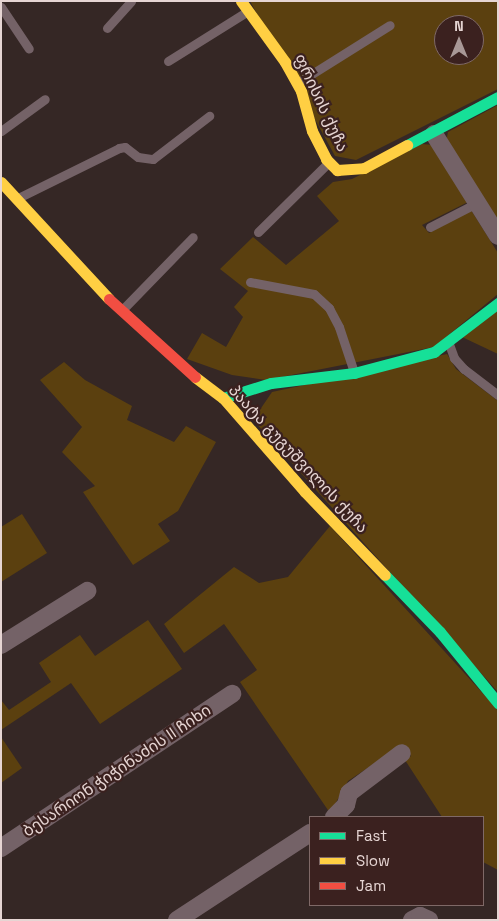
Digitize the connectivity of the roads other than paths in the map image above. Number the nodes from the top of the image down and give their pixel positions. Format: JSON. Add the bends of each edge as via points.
{"nodes":[{"id":1,"x":131,"y":1,"type":"edge"},
{"id":2,"x":245,"y":6,"type":"edge"},
{"id":3,"x":1,"y":7,"type":"edge"},
{"id":4,"x":390,"y":25,"type":"dead end"},
{"id":5,"x":107,"y":28,"type":"dead end"},
{"id":6,"x":29,"y":49,"type":"dead end"},
{"id":7,"x":168,"y":61,"type":"dead end"},
{"id":8,"x":297,"y":84,"type":"junction"},
{"id":9,"x":498,"y":97,"type":"edge"},
{"id":10,"x":45,"y":99,"type":"dead end"},
{"id":11,"x":209,"y":116,"type":"dead end"},
{"id":12,"x":1,"y":131,"type":"edge"},
{"id":13,"x":434,"y":134,"type":"junction"},
{"id":14,"x":329,"y":162,"type":"junction"},
{"id":15,"x":1,"y":182,"type":"edge"},
{"id":16,"x":17,"y":198,"type":"junction"},
{"id":17,"x":477,"y":203,"type":"junction"},
{"id":18,"x":430,"y":227,"type":"dead end"},
{"id":19,"x":258,"y":232,"type":"dead end"},
{"id":20,"x":498,"y":236,"type":"edge"},
{"id":21,"x":193,"y":237,"type":"dead end"},
{"id":22,"x":250,"y":282,"type":"dead end"},
{"id":23,"x":498,"y":303,"type":"edge"},
{"id":24,"x":121,"y":310,"type":"junction"},
{"id":25,"x":449,"y":343,"type":"junction"},
{"id":26,"x":354,"y":374,"type":"junction"},
{"id":27,"x":498,"y":395,"type":"edge"},
{"id":28,"x":222,"y":398,"type":"junction"},
{"id":29,"x":87,"y":591,"type":"dead end"},
{"id":30,"x":1,"y":645,"type":"edge"},
{"id":31,"x":232,"y":694,"type":"dead end"},
{"id":32,"x":498,"y":702,"type":"edge"},
{"id":33,"x":402,"y":753,"type":"dead end"},
{"id":34,"x":335,"y":816,"type":"edge"},
{"id":35,"x":309,"y":834,"type":"edge"},
{"id":36,"x":1,"y":848,"type":"edge"},
{"id":37,"x":177,"y":920,"type":"edge"},
{"id":38,"x":412,"y":920,"type":"edge"},
{"id":39,"x":429,"y":920,"type":"edge"}],
"edges":[{"from":1,"to":5,"type":"lane"},
{"from":2,"to":7,"type":"lane"},
{"from":2,"to":8,"type":"street","name":"ფრისის ქუჩა"},
{"from":3,"to":6,"type":"lane"},
{"from":4,"to":8,"type":"lane"},
{"from":8,"to":14,"type":"street","name":"ფრისის ქუჩა","via":[[312,131]]},
{"from":9,"to":13,"type":"street","name":"ფრისის ქუჩა"},
{"from":10,"to":12,"type":"lane"},
{"from":11,"to":16,"type":"lane","via":[[153,159],[138,157],[125,147],[119,148]]},
{"from":13,"to":14,"type":"street","name":"ფრისის ქუჩა","via":[[385,155],[364,168],[336,170]]},
{"from":13,"to":17,"type":"street"},
{"from":14,"to":19,"type":"lane"},
{"from":15,"to":16,"type":"street","name":"პაატა გუგუშვილის ქუჩა"},
{"from":16,"to":24,"type":"street","name":"პაატა გუგუშვილის ქუჩა"},
{"from":17,"to":18,"type":"lane"},
{"from":17,"to":20,"type":"street"},
{"from":21,"to":24,"type":"lane"},
{"from":22,"to":26,"type":"lane","via":[[314,294],[329,308],[339,327]]},
{"from":23,"to":25,"type":"street"},
{"from":24,"to":28,"type":"street","name":"პაატა გუგუშვილის ქუჩა","via":[[180,366]]},
{"from":25,"to":26,"type":"street","via":[[434,352]]},
{"from":25,"to":27,"type":"lane","via":[[454,358],[464,369]]},
{"from":26,"to":28,"type":"street","via":[[271,384]]},
{"from":28,"to":32,"type":"street","name":"პაატა გუგუშვილის ქუჩა","via":[[305,492],[440,632]]},
{"from":29,"to":30,"type":"street"},
{"from":31,"to":36,"type":"street","name":"ბესარიონ ჭიჭინაძის II ჩიხი"},
{"from":33,"to":34,"type":"street","via":[[349,793],[346,805]]},
{"from":35,"to":37,"type":"street"},
{"from":38,"to":39,"type":"street","via":[[420,916]]}]}
